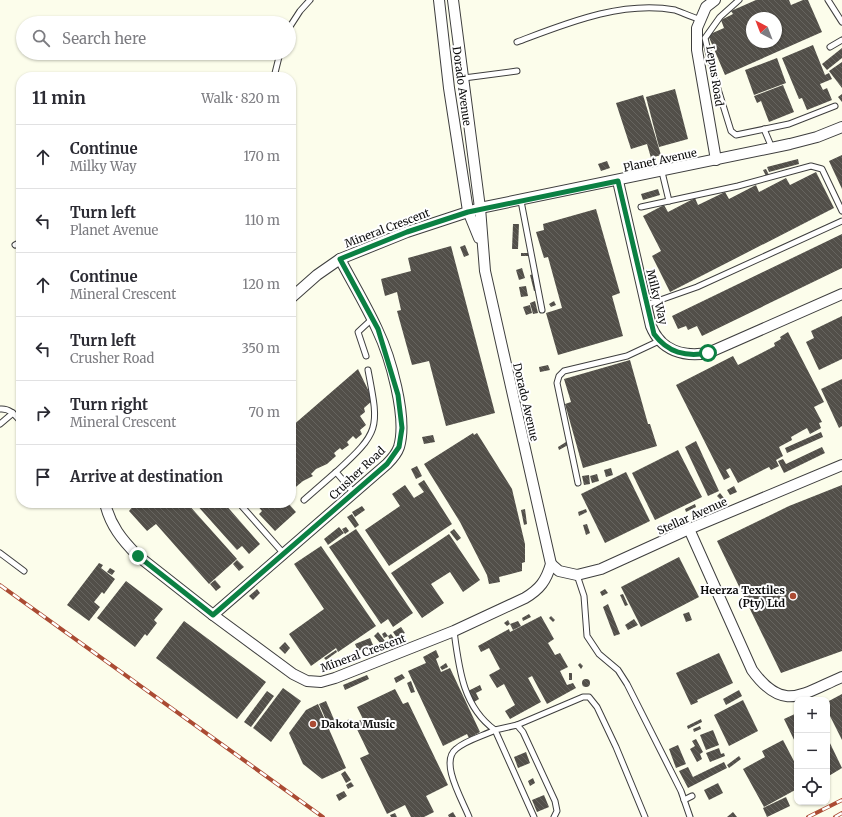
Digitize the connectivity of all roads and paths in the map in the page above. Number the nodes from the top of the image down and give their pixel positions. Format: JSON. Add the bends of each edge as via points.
{"nodes":[{"id":1,"x":310,"y":0,"type":"edge"},
{"id":2,"x":439,"y":0,"type":"edge"},
{"id":3,"x":453,"y":0,"type":"edge"},
{"id":4,"x":715,"y":0,"type":"edge"},
{"id":5,"x":739,"y":0,"type":"edge"},
{"id":6,"x":828,"y":0,"type":"edge"},
{"id":7,"x":296,"y":17,"type":"edge"},
{"id":8,"x":701,"y":20,"type":"junction"},
{"id":9,"x":842,"y":22,"type":"edge"},
{"id":10,"x":842,"y":40,"type":"edge"},
{"id":11,"x":517,"y":42,"type":"dead end"},
{"id":12,"x":830,"y":47,"type":"dead end"},
{"id":13,"x":278,"y":60,"type":"edge"},
{"id":14,"x":517,"y":71,"type":"dead end"},
{"id":15,"x":275,"y":72,"type":"edge"},
{"id":16,"x":464,"y":78,"type":"junction"},
{"id":17,"x":835,"y":106,"type":"dead end"},
{"id":18,"x":842,"y":127,"type":"edge"},
{"id":19,"x":764,"y":129,"type":"junction"},
{"id":20,"x":772,"y":148,"type":"junction"},
{"id":21,"x":716,"y":160,"type":"junction"},
{"id":22,"x":662,"y":172,"type":"junction"},
{"id":23,"x":618,"y":181,"type":"junction"},
{"id":24,"x":521,"y":201,"type":"junction"},
{"id":25,"x":669,"y":201,"type":"junction"},
{"id":26,"x":641,"y":207,"type":"dead end"},
{"id":27,"x":480,"y":208,"type":"junction"},
{"id":28,"x":842,"y":211,"type":"edge"},
{"id":29,"x":468,"y":212,"type":"junction"},
{"id":30,"x":842,"y":221,"type":"edge"},
{"id":31,"x":482,"y":244,"type":"junction"},
{"id":32,"x":340,"y":259,"type":"junction"},
{"id":33,"x":296,"y":294,"type":"edge"},
{"id":34,"x":842,"y":294,"type":"edge"},
{"id":35,"x":646,"y":305,"type":"junction"},
{"id":36,"x":542,"y":310,"type":"dead end"},
{"id":37,"x":372,"y":319,"type":"junction"},
{"id":38,"x":659,"y":341,"type":"junction"},
{"id":39,"x":366,"y":356,"type":"dead end"},
{"id":40,"x":368,"y":370,"type":"dead end"},
{"id":41,"x":0,"y":409,"type":"edge"},
{"id":42,"x":13,"y":413,"type":"junction"},
{"id":43,"x":16,"y":416,"type":"edge"},
{"id":44,"x":0,"y":424,"type":"edge"},
{"id":45,"x":842,"y":465,"type":"edge"},
{"id":46,"x":336,"y":472,"type":"junction"},
{"id":47,"x":578,"y":483,"type":"dead end"},
{"id":48,"x":354,"y":493,"type":"junction"},
{"id":49,"x":304,"y":500,"type":"dead end"},
{"id":50,"x":106,"y":508,"type":"edge"},
{"id":51,"x":243,"y":508,"type":"edge"},
{"id":52,"x":689,"y":529,"type":"junction"},
{"id":53,"x":0,"y":553,"type":"edge"},
{"id":54,"x":284,"y":554,"type":"junction"},
{"id":55,"x":551,"y":564,"type":"junction"},
{"id":56,"x":24,"y":571,"type":"dead end"},
{"id":57,"x":577,"y":575,"type":"junction"},
{"id":58,"x":213,"y":615,"type":"junction"},
{"id":59,"x":454,"y":631,"type":"junction"},
{"id":60,"x":842,"y":677,"type":"edge"},
{"id":61,"x":517,"y":725,"type":"junction"},
{"id":62,"x":495,"y":730,"type":"junction"},
{"id":63,"x":692,"y":796,"type":"dead end"},
{"id":64,"x":684,"y":800,"type":"junction"},
{"id":65,"x":469,"y":817,"type":"edge"},
{"id":66,"x":534,"y":817,"type":"edge"},
{"id":67,"x":554,"y":817,"type":"edge"},
{"id":68,"x":644,"y":817,"type":"edge"},
{"id":69,"x":690,"y":817,"type":"edge"}],
"edges":[{"from":1,"to":7,"type":"lane"},
{"from":2,"to":29,"type":"street","name":"Dorado Avenue","via":[[449,88]]},
{"from":3,"to":16,"type":"street","name":"Dorado Avenue"},
{"from":4,"to":8,"type":"street","name":"Lepus Road","via":[[706,8]]},
{"from":5,"to":19,"type":"lane","via":[[720,17],[706,38],[714,76],[731,131],[736,135]]},
{"from":6,"to":9,"type":"lane"},
{"from":8,"to":11,"type":"lane","via":[[674,10],[632,7],[598,11]]},
{"from":8,"to":21,"type":"street","name":"Lepus Road","via":[[697,28],[697,50]]},
{"from":10,"to":12,"type":"lane"},
{"from":13,"to":15,"type":"lane"},
{"from":14,"to":16,"type":"lane"},
{"from":16,"to":27,"type":"street","name":"Dorado Avenue"},
{"from":17,"to":19,"type":"lane","via":[[789,124]]},
{"from":18,"to":20,"type":"street","name":"Planet Avenue","via":[[817,137]]},
{"from":19,"to":20,"type":"lane"},
{"from":20,"to":21,"type":"street","name":"Planet Avenue"},
{"from":21,"to":22,"type":"street","name":"Planet Avenue"},
{"from":22,"to":23,"type":"street","name":"Planet Avenue"},
{"from":22,"to":25,"type":"lane"},
{"from":23,"to":24,"type":"street","name":"Planet Avenue"},
{"from":23,"to":35,"type":"street","name":"Milky Way"},
{"from":24,"to":27,"type":"street","name":"Planet Avenue"},
{"from":24,"to":36,"type":"lane"},
{"from":25,"to":26,"type":"lane"},
{"from":25,"to":28,"type":"lane","via":[[811,166],[822,169]]},
{"from":27,"to":29,"type":"street","name":"Mineral Crescent"},
{"from":27,"to":31,"type":"street","name":"Dorado Avenue"},
{"from":29,"to":31,"type":"street","name":"Dorado Avenue"},
{"from":29,"to":32,"type":"street","name":"Mineral Crescent","via":[[407,232]]},
{"from":30,"to":35,"type":"lane","via":[[697,287]]},
{"from":31,"to":55,"type":"street","name":"Dorado Avenue","via":[[485,271]]},
{"from":32,"to":33,"type":"street","name":"Mineral Crescent"},
{"from":32,"to":37,"type":"street","name":"Crusher Road"},
{"from":34,"to":38,"type":"street","name":"Milky Way","via":[[708,353],[680,354]]},
{"from":35,"to":38,"type":"street","name":"Milky Way","via":[[651,326]]},
{"from":37,"to":39,"type":"lane","via":[[358,332]]},
{"from":37,"to":48,"type":"street","name":"Crusher Road","via":[[380,336],[398,395],[402,428],[399,447],[393,457]]},
{"from":38,"to":47,"type":"lane","via":[[627,356],[564,371],[558,376],[557,384]]},
{"from":40,"to":46,"type":"lane","via":[[376,411],[375,427],[362,448]]},
{"from":41,"to":42,"type":"lane"},
{"from":42,"to":43,"type":"lane"},
{"from":42,"to":44,"type":"lane"},
{"from":45,"to":52,"type":"street","name":"Stellar Avenue"},
{"from":46,"to":48,"type":"lane"},
{"from":46,"to":49,"type":"lane"},
{"from":48,"to":54,"type":"street","name":"Crusher Road"},
{"from":50,"to":58,"type":"street","name":"Mineral Crescent","via":[[123,541],[138,556]]},
{"from":51,"to":54,"type":"lane"},
{"from":52,"to":57,"type":"street","name":"Stellar Avenue","via":[[602,569]]},
{"from":52,"to":60,"type":"street","via":[[752,670],[772,693],[799,696]]},
{"from":53,"to":56,"type":"lane"},
{"from":54,"to":58,"type":"street","name":"Crusher Road"},
{"from":55,"to":57,"type":"street","name":"Stellar Avenue","via":[[559,571]]},
{"from":55,"to":59,"type":"street","name":"Mineral Crescent","via":[[547,578],[535,592]]},
{"from":57,"to":64,"type":"lane","via":[[584,596],[587,636],[599,654],[618,670],[627,684]]},
{"from":58,"to":59,"type":"street","name":"Mineral Crescent","via":[[292,674],[321,682]]},
{"from":59,"to":62,"type":"lane","via":[[465,686],[474,708],[483,721]]},
{"from":61,"to":62,"type":"lane"},
{"from":61,"to":67,"type":"lane","via":[[523,732],[555,801],[557,811]]},
{"from":61,"to":68,"type":"lane","via":[[583,697],[589,697],[597,707],[616,747]]},
{"from":62,"to":65,"type":"lane","via":[[456,748],[449,759],[450,772]]},
{"from":62,"to":66,"type":"lane"},
{"from":63,"to":64,"type":"lane"},
{"from":64,"to":69,"type":"lane"}]}
